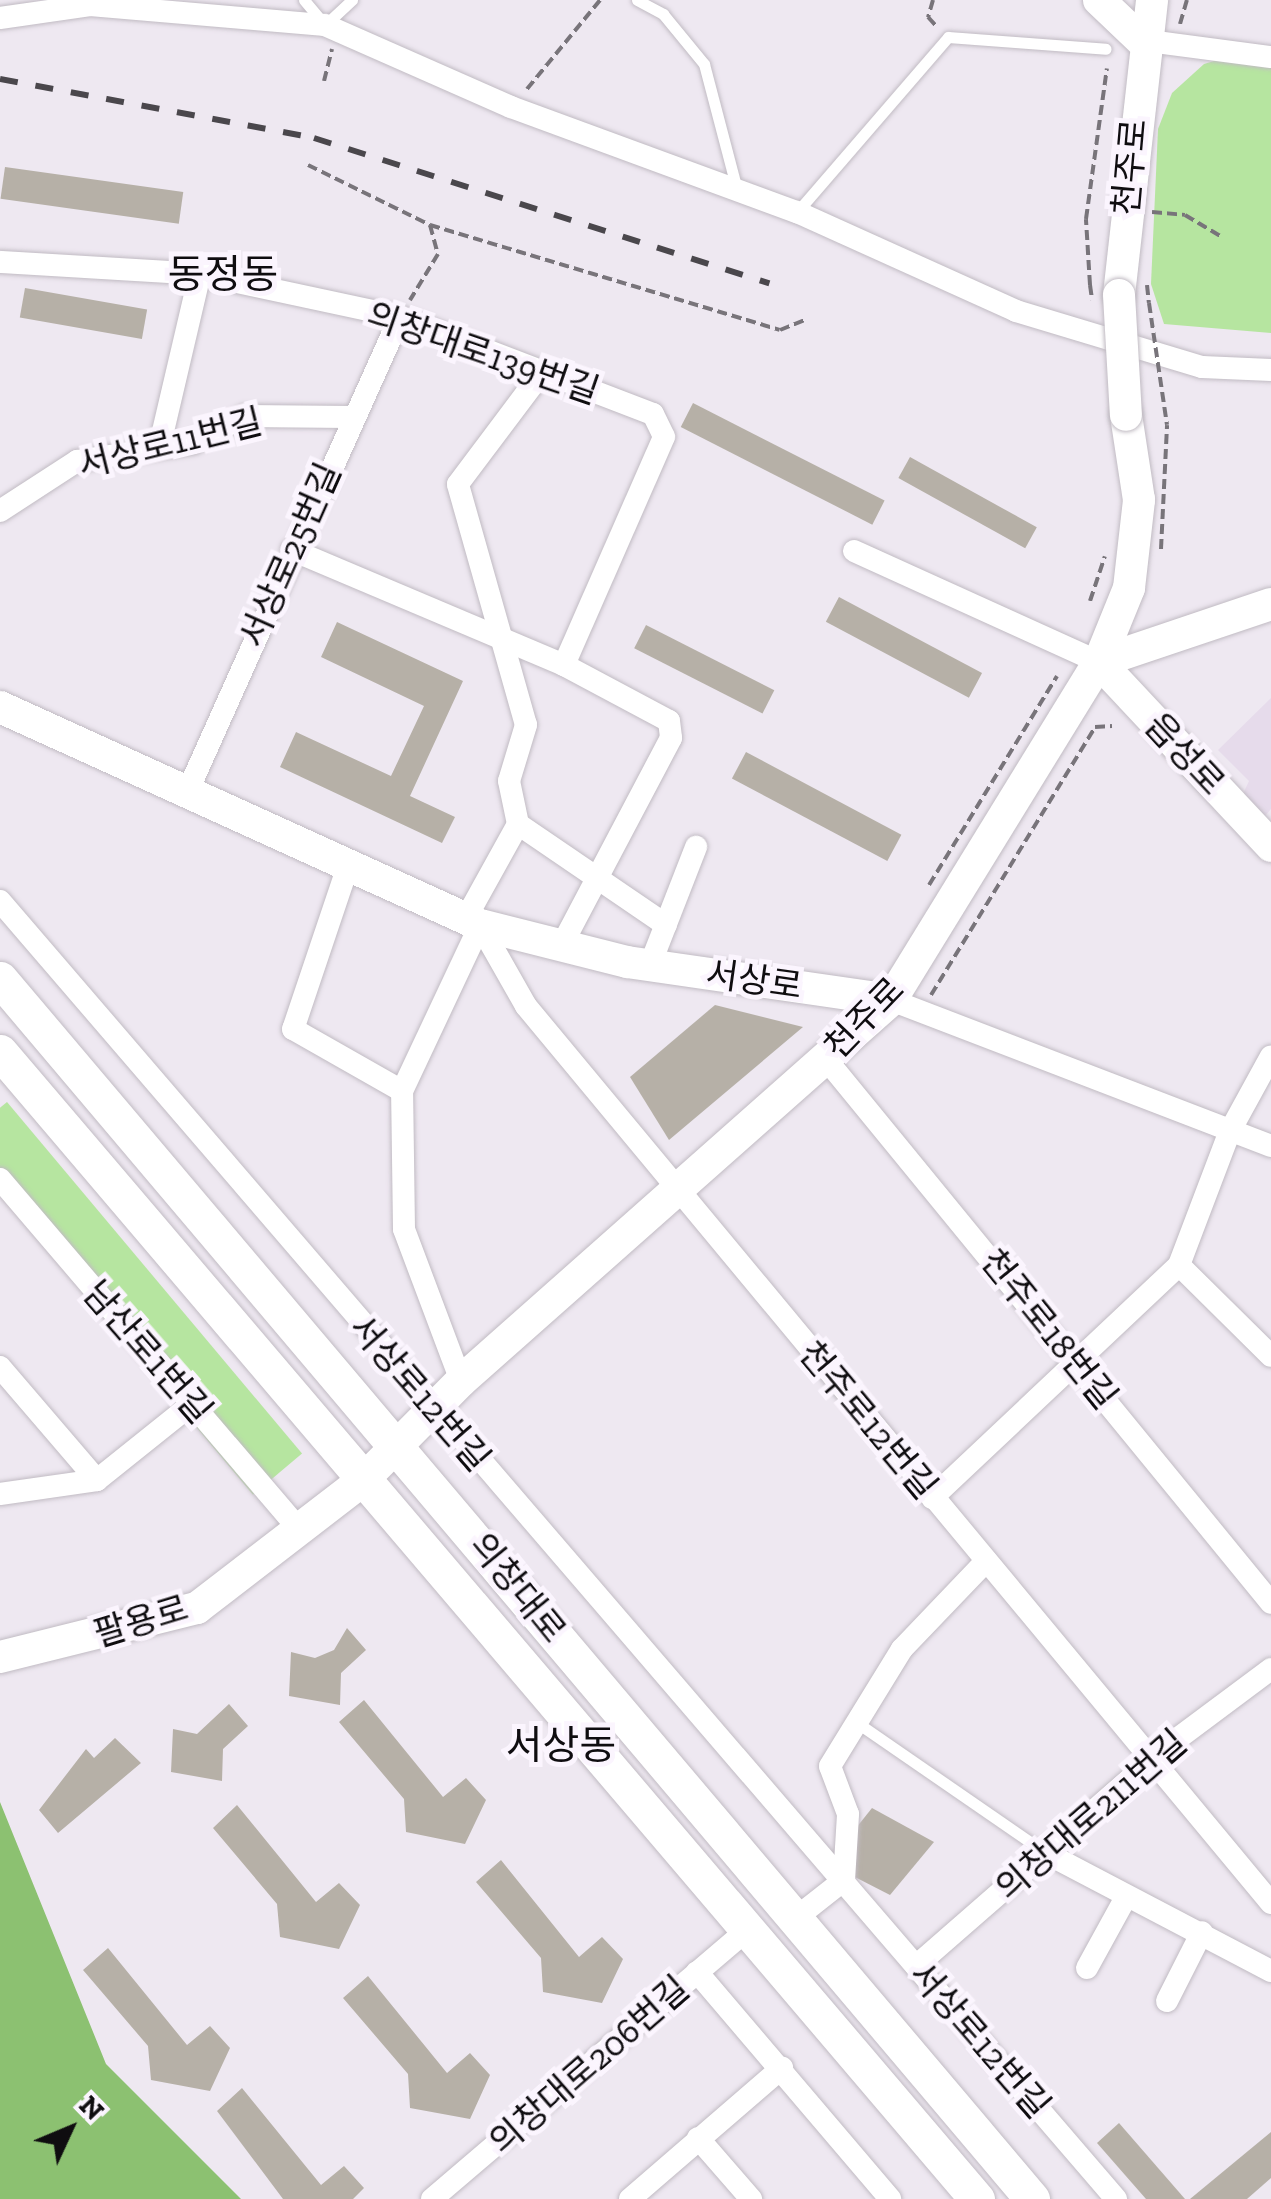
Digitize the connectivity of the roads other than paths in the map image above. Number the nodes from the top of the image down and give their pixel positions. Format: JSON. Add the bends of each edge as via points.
{"nodes":[{"id":1,"x":304,"y":0,"type":"edge"},
{"id":2,"x":352,"y":0,"type":"edge"},
{"id":3,"x":637,"y":0,"type":"edge"},
{"id":4,"x":1099,"y":0,"type":"edge"},
{"id":5,"x":1152,"y":0,"type":"edge"},
{"id":6,"x":0,"y":18,"type":"edge"},
{"id":7,"x":331,"y":27,"type":"junction"},
{"id":8,"x":1141,"y":40,"type":"junction"},
{"id":9,"x":1106,"y":49,"type":"dead end"},
{"id":10,"x":1271,"y":57,"type":"edge"},
{"id":11,"x":738,"y":195,"type":"junction"},
{"id":12,"x":797,"y":212,"type":"junction"},
{"id":13,"x":0,"y":262,"type":"edge"},
{"id":14,"x":200,"y":274,"type":"junction"},
{"id":15,"x":400,"y":318,"type":"junction"},
{"id":16,"x":1271,"y":370,"type":"edge"},
{"id":17,"x":542,"y":372,"type":"junction"},
{"id":18,"x":352,"y":416,"type":"junction"},
{"id":19,"x":160,"y":444,"type":"junction"},
{"id":20,"x":0,"y":511,"type":"edge"},
{"id":21,"x":292,"y":550,"type":"junction"},
{"id":22,"x":854,"y":551,"type":"dead end"},
{"id":23,"x":1271,"y":604,"type":"edge"},
{"id":24,"x":502,"y":639,"type":"junction"},
{"id":25,"x":1099,"y":662,"type":"junction"},
{"id":26,"x":564,"y":665,"type":"junction"},
{"id":27,"x":0,"y":707,"type":"edge"},
{"id":28,"x":186,"y":795,"type":"junction"},
{"id":29,"x":518,"y":824,"type":"junction"},
{"id":30,"x":1271,"y":846,"type":"edge"},
{"id":31,"x":696,"y":848,"type":"dead end"},
{"id":32,"x":348,"y":866,"type":"junction"},
{"id":33,"x":600,"y":873,"type":"junction"},
{"id":34,"x":0,"y":901,"type":"edge"},
{"id":35,"x":473,"y":922,"type":"junction"},
{"id":36,"x":666,"y":925,"type":"junction"},
{"id":37,"x":562,"y":945,"type":"junction"},
{"id":38,"x":650,"y":965,"type":"junction"},
{"id":39,"x":0,"y":979,"type":"edge"},
{"id":40,"x":906,"y":1006,"type":"junction"},
{"id":41,"x":1271,"y":1056,"type":"edge"},
{"id":42,"x":825,"y":1058,"type":"junction"},
{"id":43,"x":6,"y":1071,"type":"edge"},
{"id":44,"x":402,"y":1090,"type":"junction"},
{"id":45,"x":1230,"y":1132,"type":"junction"},
{"id":46,"x":1271,"y":1146,"type":"edge"},
{"id":47,"x":0,"y":1179,"type":"edge"},
{"id":48,"x":681,"y":1194,"type":"junction"},
{"id":49,"x":1179,"y":1265,"type":"junction"},
{"id":50,"x":1271,"y":1356,"type":"edge"},
{"id":51,"x":1076,"y":1360,"type":"junction"},
{"id":52,"x":0,"y":1368,"type":"edge"},
{"id":53,"x":461,"y":1381,"type":"junction"},
{"id":54,"x":192,"y":1404,"type":"junction"},
{"id":55,"x":435,"y":1412,"type":"junction"},
{"id":56,"x":401,"y":1445,"type":"junction"},
{"id":57,"x":97,"y":1480,"type":"junction"},
{"id":58,"x":363,"y":1480,"type":"junction"},
{"id":59,"x":0,"y":1494,"type":"edge"},
{"id":60,"x":932,"y":1498,"type":"junction"},
{"id":61,"x":296,"y":1525,"type":"junction"},
{"id":62,"x":986,"y":1562,"type":"junction"},
{"id":63,"x":1271,"y":1603,"type":"edge"},
{"id":64,"x":0,"y":1657,"type":"edge"},
{"id":65,"x":1271,"y":1669,"type":"edge"},
{"id":66,"x":856,"y":1722,"type":"junction"},
{"id":67,"x":1154,"y":1759,"type":"junction"},
{"id":68,"x":1046,"y":1853,"type":"junction"},
{"id":69,"x":844,"y":1880,"type":"junction"},
{"id":70,"x":1126,"y":1897,"type":"junction"},
{"id":71,"x":1271,"y":1903,"type":"edge"},
{"id":72,"x":797,"y":1917,"type":"junction"},
{"id":73,"x":746,"y":1931,"type":"junction"},
{"id":74,"x":1202,"y":1932,"type":"junction"},
{"id":75,"x":916,"y":1966,"type":"junction"},
{"id":76,"x":1087,"y":1968,"type":"dead end"},
{"id":77,"x":1271,"y":1971,"type":"edge"},
{"id":78,"x":698,"y":1972,"type":"junction"},
{"id":79,"x":1167,"y":2001,"type":"dead end"},
{"id":80,"x":782,"y":2068,"type":"junction"},
{"id":81,"x":698,"y":2138,"type":"junction"},
{"id":82,"x":432,"y":2199,"type":"edge"},
{"id":83,"x":630,"y":2199,"type":"edge"},
{"id":84,"x":751,"y":2199,"type":"edge"},
{"id":85,"x":890,"y":2199,"type":"edge"},
{"id":86,"x":977,"y":2199,"type":"edge"},
{"id":87,"x":1032,"y":2199,"type":"edge"},
{"id":88,"x":1116,"y":2199,"type":"edge"}],
"edges":[{"from":1,"to":7,"type":"lane"},
{"from":2,"to":7,"type":"lane"},
{"from":3,"to":11,"type":"lane","via":[[662,14],[704,64]]},
{"from":4,"to":8,"type":"main road"},
{"from":5,"to":8,"type":"main road","name":"천주로"},
{"from":6,"to":7,"type":"street","via":[[90,5]]},
{"from":7,"to":11,"type":"street","via":[[511,108]]},
{"from":8,"to":10,"type":"street"},
{"from":8,"to":25,"type":"main road","name":"천주로","bridge":true,"via":[[1119,294],[1126,415],[1140,500],[1129,588]]},
{"from":9,"to":12,"type":"lane","via":[[948,37]]},
{"from":11,"to":12,"type":"street"},
{"from":12,"to":16,"type":"street","via":[[1016,311],[1202,367]]},
{"from":13,"to":14,"type":"street","name":"의창대로139번길"},
{"from":14,"to":15,"type":"street","name":"의창대로139번길"},
{"from":14,"to":19,"type":"street"},
{"from":15,"to":17,"type":"street","name":"의창대로139번길"},
{"from":15,"to":18,"type":"street","name":"서상로25번길"},
{"from":17,"to":24,"type":"street","via":[[459,476]]},
{"from":17,"to":26,"type":"street","name":"의창대로139번길","via":[[660,425],[664,437]]},
{"from":18,"to":19,"type":"street","name":"서상로11번길","via":[[245,416],[192,444]]},
{"from":18,"to":21,"type":"street","name":"서상로25번길"},
{"from":19,"to":20,"type":"street","name":"서상로11번길","via":[[78,461]]},
{"from":21,"to":24,"type":"street"},
{"from":21,"to":28,"type":"street","name":"서상로25번길"},
{"from":22,"to":25,"type":"street"},
{"from":23,"to":25,"type":"main road"},
{"from":24,"to":26,"type":"street"},
{"from":24,"to":29,"type":"street","via":[[526,725],[509,781]]},
{"from":25,"to":30,"type":"main road","name":"읍성로"},
{"from":25,"to":40,"type":"main road","name":"천주로"},
{"from":26,"to":33,"type":"street","via":[[669,722],[671,738]]},
{"from":27,"to":28,"type":"main road","name":"서상로"},
{"from":28,"to":32,"type":"main road","name":"서상로"},
{"from":29,"to":33,"type":"street"},
{"from":29,"to":35,"type":"street"},
{"from":31,"to":36,"type":"street"},
{"from":32,"to":35,"type":"main road","name":"서상로"},
{"from":32,"to":44,"type":"street","via":[[292,1028]]},
{"from":33,"to":36,"type":"street"},
{"from":33,"to":37,"type":"street"},
{"from":34,"to":55,"type":"street","name":"서상로12번길"},
{"from":35,"to":37,"type":"main road","name":"서상로"},
{"from":35,"to":44,"type":"street"},
{"from":35,"to":48,"type":"street","name":"천주로12번길","via":[[526,1006]]},
{"from":36,"to":38,"type":"street"},
{"from":37,"to":38,"type":"main road","name":"서상로"},
{"from":38,"to":40,"type":"main road","name":"서상로"},
{"from":39,"to":56,"type":"main road","name":"의창대로"},
{"from":40,"to":42,"type":"main road","name":"천주로"},
{"from":40,"to":45,"type":"street","name":"서상로"},
{"from":41,"to":45,"type":"street"},
{"from":42,"to":48,"type":"main road","name":"천주로"},
{"from":42,"to":51,"type":"street","name":"천주로18번길"},
{"from":43,"to":58,"type":"main road","name":"의창대로"},
{"from":44,"to":53,"type":"street","via":[[404,1229]]},
{"from":45,"to":46,"type":"street","name":"서상로"},
{"from":45,"to":49,"type":"street"},
{"from":47,"to":54,"type":"street","name":"남산로1번길"},
{"from":48,"to":53,"type":"main road","name":"천주로"},
{"from":48,"to":60,"type":"street","name":"천주로12번길"},
{"from":49,"to":50,"type":"street"},
{"from":49,"to":51,"type":"street"},
{"from":51,"to":60,"type":"street"},
{"from":51,"to":63,"type":"street","name":"천주로18번길"},
{"from":52,"to":57,"type":"street"},
{"from":53,"to":55,"type":"main road","name":"천주로"},
{"from":54,"to":57,"type":"street"},
{"from":54,"to":61,"type":"street","name":"남산로1번길"},
{"from":55,"to":56,"type":"main road","name":"천주로"},
{"from":55,"to":69,"type":"street","name":"서상로12번길"},
{"from":56,"to":58,"type":"main road","name":"천주로"},
{"from":56,"to":72,"type":"main road","name":"의창대로"},
{"from":57,"to":59,"type":"street"},
{"from":58,"to":61,"type":"main road","name":"팔용로"},
{"from":58,"to":73,"type":"main road","name":"의창대로"},
{"from":60,"to":62,"type":"street","name":"천주로12번길"},
{"from":61,"to":64,"type":"main road","name":"팔용로","via":[[197,1608]]},
{"from":62,"to":66,"type":"street","via":[[902,1649]]},
{"from":62,"to":67,"type":"street","name":"천주로12번길"},
{"from":65,"to":67,"type":"street","name":"의창대로211번길"},
{"from":66,"to":68,"type":"lane"},
{"from":66,"to":69,"type":"street","via":[[830,1766],[848,1814]]},
{"from":67,"to":68,"type":"street","name":"의창대로211번길"},
{"from":67,"to":71,"type":"street","name":"천주로12번길"},
{"from":68,"to":70,"type":"street"},
{"from":68,"to":75,"type":"street","name":"의창대로211번길"},
{"from":69,"to":72,"type":"street"},
{"from":69,"to":75,"type":"street","name":"서상로12번길"},
{"from":70,"to":74,"type":"street"},
{"from":70,"to":76,"type":"street"},
{"from":72,"to":87,"type":"main road","name":"의창대로"},
{"from":73,"to":78,"type":"street","name":"의창대로206번길"},
{"from":73,"to":86,"type":"main road","name":"의창대로"},
{"from":74,"to":77,"type":"street"},
{"from":74,"to":79,"type":"street"},
{"from":75,"to":88,"type":"street","name":"서상로12번길"},
{"from":78,"to":80,"type":"street"},
{"from":78,"to":82,"type":"street","name":"의창대로206번길"},
{"from":80,"to":81,"type":"street"},
{"from":80,"to":85,"type":"street"},
{"from":81,"to":83,"type":"street"},
{"from":81,"to":84,"type":"street"}]}
